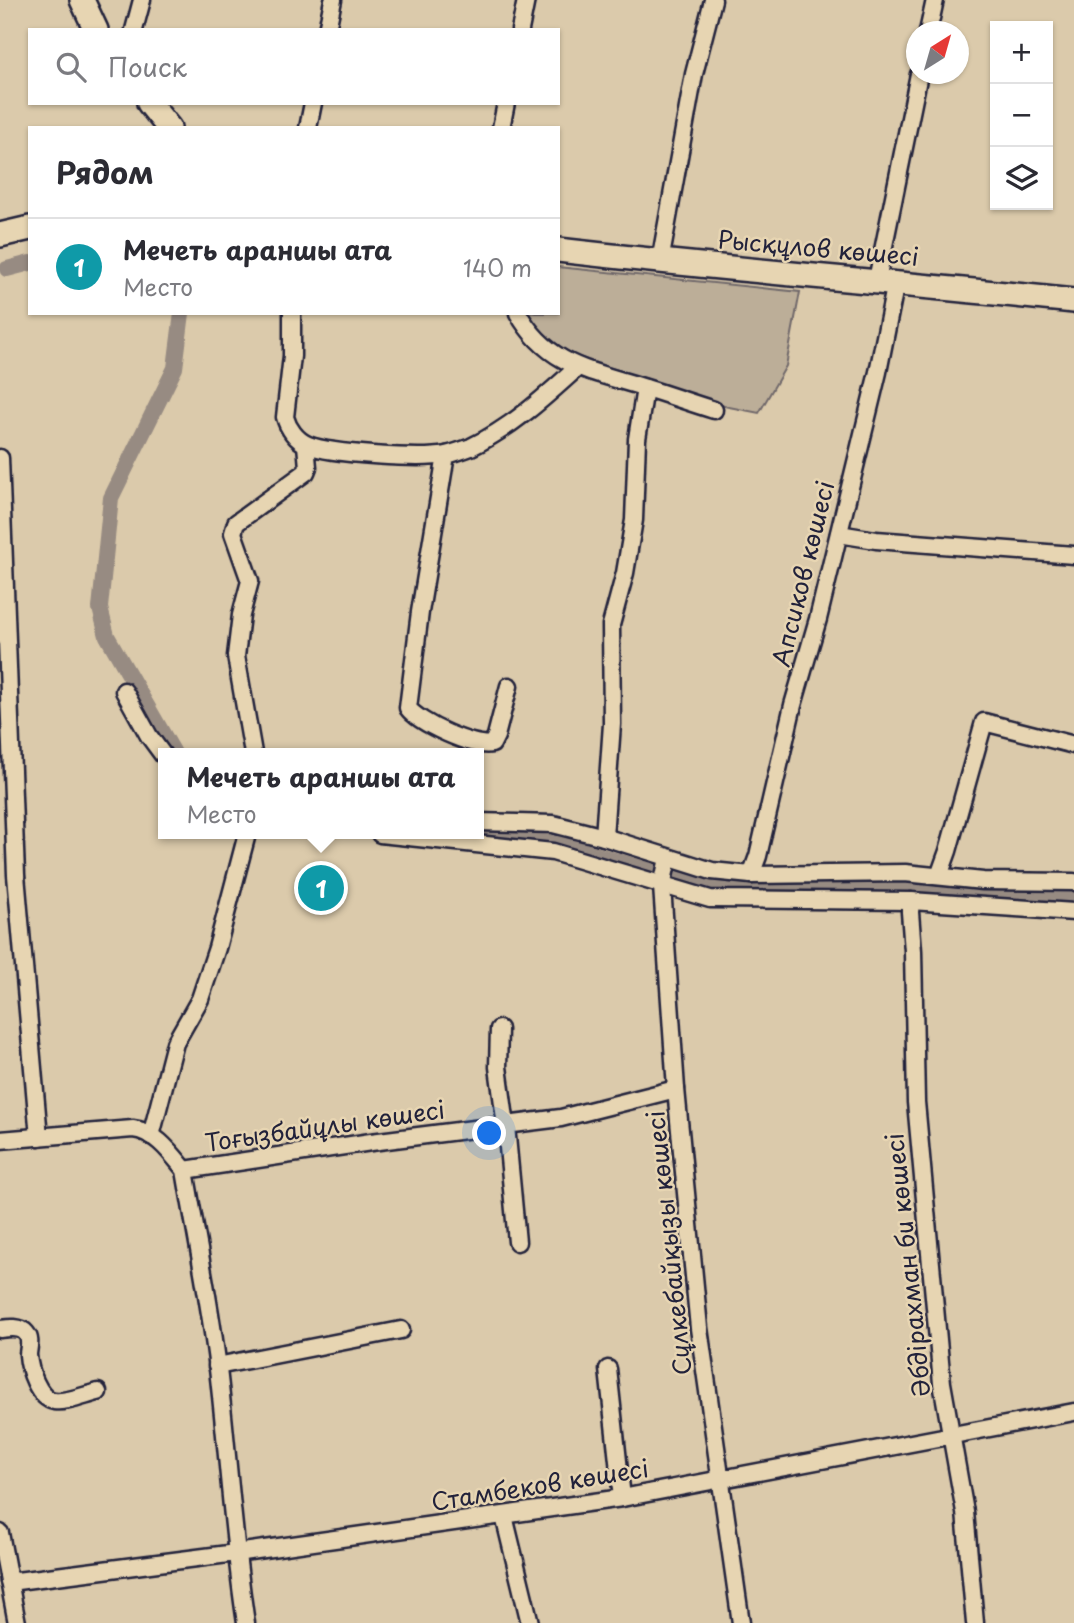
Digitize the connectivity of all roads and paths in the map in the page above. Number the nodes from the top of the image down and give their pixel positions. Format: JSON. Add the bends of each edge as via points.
{"nodes":[{"id":1,"x":82,"y":0,"type":"edge"},
{"id":2,"x":142,"y":0,"type":"edge"},
{"id":3,"x":333,"y":0,"type":"edge"},
{"id":4,"x":526,"y":0,"type":"edge"},
{"id":5,"x":713,"y":0,"type":"edge"},
{"id":6,"x":935,"y":0,"type":"edge"},
{"id":7,"x":930,"y":21,"type":"edge"},
{"id":8,"x":95,"y":28,"type":"edge"},
{"id":9,"x":135,"y":28,"type":"edge"},
{"id":10,"x":327,"y":28,"type":"edge"},
{"id":11,"x":520,"y":28,"type":"edge"},
{"id":12,"x":917,"y":84,"type":"edge"},
{"id":13,"x":151,"y":105,"type":"edge"},
{"id":14,"x":313,"y":105,"type":"edge"},
{"id":15,"x":506,"y":105,"type":"edge"},
{"id":16,"x":167,"y":126,"type":"edge"},
{"id":17,"x":308,"y":126,"type":"edge"},
{"id":18,"x":501,"y":126,"type":"edge"},
{"id":19,"x":28,"y":228,"type":"edge"},
{"id":20,"x":0,"y":235,"type":"edge"},
{"id":21,"x":560,"y":250,"type":"edge"},
{"id":22,"x":660,"y":262,"type":"junction"},
{"id":23,"x":886,"y":281,"type":"junction"},
{"id":24,"x":1074,"y":301,"type":"edge"},
{"id":25,"x":292,"y":315,"type":"edge"},
{"id":26,"x":519,"y":315,"type":"edge"},
{"id":27,"x":577,"y":368,"type":"junction"},
{"id":28,"x":645,"y":388,"type":"junction"},
{"id":29,"x":714,"y":410,"type":"dead end"},
{"id":30,"x":306,"y":445,"type":"junction"},
{"id":31,"x":446,"y":455,"type":"junction"},
{"id":32,"x":0,"y":458,"type":"edge"},
{"id":33,"x":839,"y":534,"type":"junction"},
{"id":34,"x":1074,"y":555,"type":"edge"},
{"id":35,"x":3,"y":621,"type":"edge"},
{"id":36,"x":509,"y":686,"type":"dead end"},
{"id":37,"x":124,"y":691,"type":"dead end"},
{"id":38,"x":458,"y":745,"type":"edge"},
{"id":39,"x":1074,"y":745,"type":"edge"},
{"id":40,"x":158,"y":748,"type":"edge"},
{"id":41,"x":252,"y":748,"type":"edge"},
{"id":42,"x":484,"y":822,"type":"edge"},
{"id":43,"x":604,"y":837,"type":"junction"},
{"id":44,"x":246,"y":839,"type":"edge"},
{"id":45,"x":428,"y":839,"type":"edge"},
{"id":46,"x":668,"y":858,"type":"junction"},
{"id":47,"x":751,"y":875,"type":"junction"},
{"id":48,"x":8,"y":876,"type":"edge"},
{"id":49,"x":939,"y":876,"type":"junction"},
{"id":50,"x":1074,"y":882,"type":"edge"},
{"id":51,"x":662,"y":886,"type":"junction"},
{"id":52,"x":911,"y":901,"type":"junction"},
{"id":53,"x":1074,"y":912,"type":"edge"},
{"id":54,"x":499,"y":1029,"type":"dead end"},
{"id":55,"x":676,"y":1089,"type":"junction"},
{"id":56,"x":506,"y":1126,"type":"junction"},
{"id":57,"x":151,"y":1136,"type":"junction"},
{"id":58,"x":39,"y":1137,"type":"junction"},
{"id":59,"x":0,"y":1139,"type":"edge"},
{"id":60,"x":185,"y":1170,"type":"junction"},
{"id":61,"x":517,"y":1242,"type":"dead end"},
{"id":62,"x":0,"y":1329,"type":"edge"},
{"id":63,"x":401,"y":1330,"type":"dead end"},
{"id":64,"x":217,"y":1366,"type":"junction"},
{"id":65,"x":608,"y":1369,"type":"dead end"},
{"id":66,"x":98,"y":1392,"type":"dead end"},
{"id":67,"x":1074,"y":1412,"type":"edge"},
{"id":68,"x":951,"y":1435,"type":"junction"},
{"id":69,"x":720,"y":1479,"type":"junction"},
{"id":70,"x":622,"y":1498,"type":"junction"},
{"id":71,"x":504,"y":1516,"type":"junction"},
{"id":72,"x":0,"y":1533,"type":"edge"},
{"id":73,"x":236,"y":1553,"type":"junction"},
{"id":74,"x":9,"y":1582,"type":"junction"},
{"id":75,"x":17,"y":1623,"type":"edge"},
{"id":76,"x":246,"y":1623,"type":"edge"},
{"id":77,"x":530,"y":1623,"type":"edge"},
{"id":78,"x":741,"y":1623,"type":"edge"},
{"id":79,"x":975,"y":1623,"type":"edge"}],
"edges":[{"from":1,"to":8,"type":"main road"},
{"from":2,"to":9,"type":"street"},
{"from":3,"to":10,"type":"street"},
{"from":4,"to":11,"type":"street"},
{"from":5,"to":22,"type":"street","via":[[694,74]]},
{"from":6,"to":7,"type":"street"},
{"from":12,"to":23,"type":"street","name":"Апсиков көшесі"},
{"from":13,"to":16,"type":"main road"},
{"from":14,"to":17,"type":"street"},
{"from":15,"to":18,"type":"street"},
{"from":19,"to":20,"type":"main road"},
{"from":21,"to":22,"type":"main road","name":"Рысқұлов көшесі"},
{"from":22,"to":23,"type":"main road","name":"Рысқұлов көшесі"},
{"from":23,"to":24,"type":"main road","name":"Рысқұлов көшесі"},
{"from":23,"to":33,"type":"street","name":"Апсиков көшесі","via":[[878,372]]},
{"from":25,"to":30,"type":"street","via":[[285,417],[288,427]]},
{"from":26,"to":27,"type":"street","via":[[547,350]]},
{"from":27,"to":28,"type":"street"},
{"from":27,"to":31,"type":"street","via":[[515,421]]},
{"from":28,"to":29,"type":"street"},
{"from":28,"to":43,"type":"street","via":[[634,520],[611,625],[612,724]]},
{"from":30,"to":31,"type":"street","via":[[342,452]]},
{"from":30,"to":41,"type":"street","via":[[306,472],[233,527],[250,581],[236,656]]},
{"from":31,"to":38,"type":"street","via":[[408,704],[411,712]]},
{"from":32,"to":35,"type":"street"},
{"from":33,"to":34,"type":"street"},
{"from":33,"to":47,"type":"street","name":"Апсиков көшесі"},
{"from":35,"to":48,"type":"street"},
{"from":36,"to":38,"type":"street","via":[[492,744]]},
{"from":37,"to":40,"type":"street"},
{"from":39,"to":49,"type":"street","via":[[984,722]]},
{"from":42,"to":43,"type":"street","via":[[553,824]]},
{"from":43,"to":46,"type":"street"},
{"from":44,"to":57,"type":"street","via":[[217,948],[200,999],[175,1042]]},
{"from":45,"to":51,"type":"street","via":[[553,852]]},
{"from":46,"to":47,"type":"street","via":[[712,871]]},
{"from":46,"to":51,"type":"street","name":"Сұлкебайқызы көшесі"},
{"from":47,"to":49,"type":"street"},
{"from":48,"to":58,"type":"street"},
{"from":49,"to":50,"type":"street"},
{"from":51,"to":52,"type":"street","via":[[710,899]]},
{"from":51,"to":55,"type":"street","name":"Сұлкебайқызы көшесі"},
{"from":52,"to":53,"type":"street"},
{"from":52,"to":68,"type":"street","name":"Әбдірахман би көшесі","via":[[916,1102],[942,1383]]},
{"from":54,"to":56,"type":"street","via":[[498,1067]]},
{"from":55,"to":56,"type":"street","name":"Тоғызбайұлы көшесі","via":[[561,1118]]},
{"from":55,"to":69,"type":"street","name":"Сұлкебайқызы көшесі","via":[[699,1328]]},
{"from":56,"to":60,"type":"street","name":"Тоғызбайұлы көшесі"},
{"from":56,"to":61,"type":"street"},
{"from":57,"to":58,"type":"street","via":[[133,1129]]},
{"from":57,"to":60,"type":"street"},
{"from":58,"to":59,"type":"street"},
{"from":60,"to":64,"type":"street"},
{"from":62,"to":66,"type":"street","via":[[26,1332],[33,1373],[44,1396],[59,1401]]},
{"from":63,"to":64,"type":"street"},
{"from":64,"to":73,"type":"street"},
{"from":65,"to":70,"type":"street"},
{"from":67,"to":68,"type":"street","name":"Стамбеков көшесі"},
{"from":68,"to":69,"type":"street","name":"Стамбеков көшесі"},
{"from":68,"to":79,"type":"street","name":"Әбдірахман би көшесі","via":[[965,1512]]},
{"from":69,"to":70,"type":"street","name":"Стамбеков көшесі"},
{"from":69,"to":78,"type":"street","name":"Сұлкебайқызы көшесі"},
{"from":70,"to":71,"type":"street","name":"Стамбеков көшесі"},
{"from":71,"to":73,"type":"street","name":"Стамбеков көшесі"},
{"from":71,"to":77,"type":"street"},
{"from":72,"to":74,"type":"street"},
{"from":73,"to":74,"type":"street","name":"Стамбеков көшесі"},
{"from":73,"to":76,"type":"street"},
{"from":74,"to":75,"type":"street"}]}
